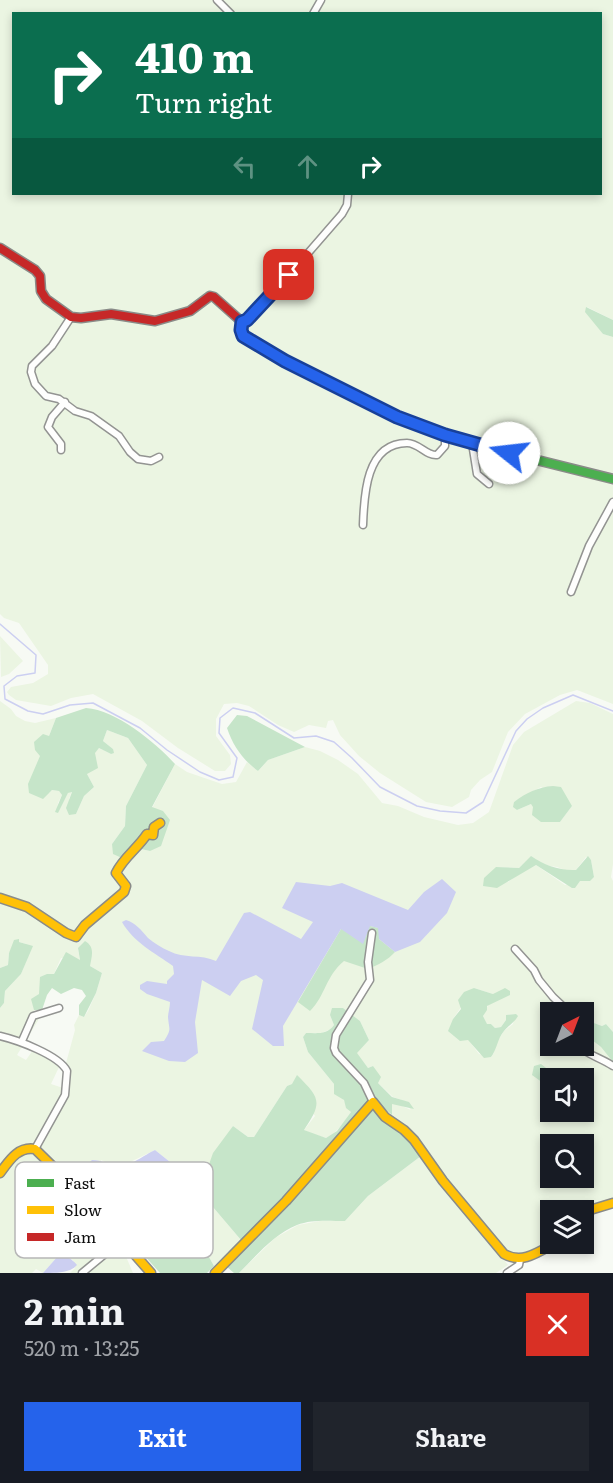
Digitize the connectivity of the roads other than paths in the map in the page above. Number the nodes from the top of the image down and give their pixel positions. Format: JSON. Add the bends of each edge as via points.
{"nodes":[{"id":1,"x":217,"y":0,"type":"edge"},
{"id":2,"x":229,"y":12,"type":"edge"},
{"id":3,"x":348,"y":195,"type":"edge"},
{"id":4,"x":0,"y":248,"type":"edge"},
{"id":5,"x":71,"y":317,"type":"junction"},
{"id":6,"x":242,"y":322,"type":"junction"},
{"id":7,"x":65,"y":402,"type":"junction"},
{"id":8,"x":445,"y":435,"type":"junction"},
{"id":9,"x":472,"y":443,"type":"junction"},
{"id":10,"x":62,"y":450,"type":"dead end"},
{"id":11,"x":159,"y":457,"type":"dead end"},
{"id":12,"x":613,"y":479,"type":"edge"},
{"id":13,"x":489,"y":484,"type":"dead end"},
{"id":14,"x":613,"y":502,"type":"edge"},
{"id":15,"x":363,"y":525,"type":"dead end"},
{"id":16,"x":571,"y":592,"type":"dead end"},
{"id":17,"x":160,"y":823,"type":"dead end"},
{"id":18,"x":0,"y":898,"type":"edge"},
{"id":19,"x":372,"y":933,"type":"dead end"},
{"id":20,"x":515,"y":948,"type":"dead end"},
{"id":21,"x":559,"y":1002,"type":"edge"},
{"id":22,"x":59,"y":1008,"type":"dead end"},
{"id":23,"x":0,"y":1036,"type":"edge"},
{"id":24,"x":22,"y":1041,"type":"junction"},
{"id":25,"x":593,"y":1056,"type":"edge"},
{"id":26,"x":613,"y":1066,"type":"edge"},
{"id":27,"x":373,"y":1102,"type":"junction"},
{"id":28,"x":36,"y":1149,"type":"junction"},
{"id":29,"x":49,"y":1162,"type":"edge"},
{"id":30,"x":0,"y":1173,"type":"edge"},
{"id":31,"x":613,"y":1203,"type":"edge"},
{"id":32,"x":594,"y":1209,"type":"edge"},
{"id":33,"x":540,"y":1251,"type":"edge"},
{"id":34,"x":100,"y":1258,"type":"edge"},
{"id":35,"x":138,"y":1258,"type":"edge"},
{"id":36,"x":520,"y":1260,"type":"junction"},
{"id":37,"x":82,"y":1273,"type":"edge"},
{"id":38,"x":151,"y":1273,"type":"edge"},
{"id":39,"x":215,"y":1273,"type":"edge"},
{"id":40,"x":507,"y":1273,"type":"edge"}],
"edges":[{"from":1,"to":2,"type":"street"},
{"from":3,"to":6,"type":"street","via":[[342,213],[270,297]]},
{"from":4,"to":5,"type":"street","via":[[34,270],[40,276],[46,299]]},
{"from":5,"to":6,"type":"street","via":[[111,314],[155,321],[190,311],[210,296]]},
{"from":5,"to":7,"type":"street","via":[[31,372],[43,394]]},
{"from":6,"to":8,"type":"street","via":[[243,336],[270,354],[381,410]]},
{"from":7,"to":10,"type":"street","via":[[48,427]]},
{"from":7,"to":11,"type":"street","via":[[119,436],[138,459],[151,461]]},
{"from":8,"to":9,"type":"street"},
{"from":8,"to":15,"type":"street","via":[[445,446],[437,455],[407,443],[380,453],[365,493]]},
{"from":9,"to":12,"type":"street"},
{"from":9,"to":13,"type":"street","via":[[477,474]]},
{"from":14,"to":16,"type":"street","via":[[589,546]]},
{"from":17,"to":18,"type":"street","via":[[154,827],[153,835],[147,834],[118,866],[116,873],[126,886],[124,892],[76,937]]},
{"from":19,"to":27,"type":"street","via":[[370,980],[338,1032],[334,1048],[364,1083]]},
{"from":20,"to":21,"type":"street"},
{"from":22,"to":24,"type":"street","via":[[33,1016]]},
{"from":23,"to":24,"type":"street"},
{"from":24,"to":28,"type":"street","via":[[58,1061],[67,1071],[65,1095]]},
{"from":25,"to":26,"type":"street"},
{"from":27,"to":36,"type":"street","via":[[414,1140],[504,1254]]},
{"from":27,"to":39,"type":"street","via":[[286,1201]]},
{"from":28,"to":29,"type":"street"},
{"from":28,"to":30,"type":"street","via":[[28,1147],[18,1152]]},
{"from":31,"to":32,"type":"street"},
{"from":33,"to":36,"type":"street"},
{"from":34,"to":37,"type":"street"},
{"from":35,"to":38,"type":"street"},
{"from":36,"to":40,"type":"street"}]}
